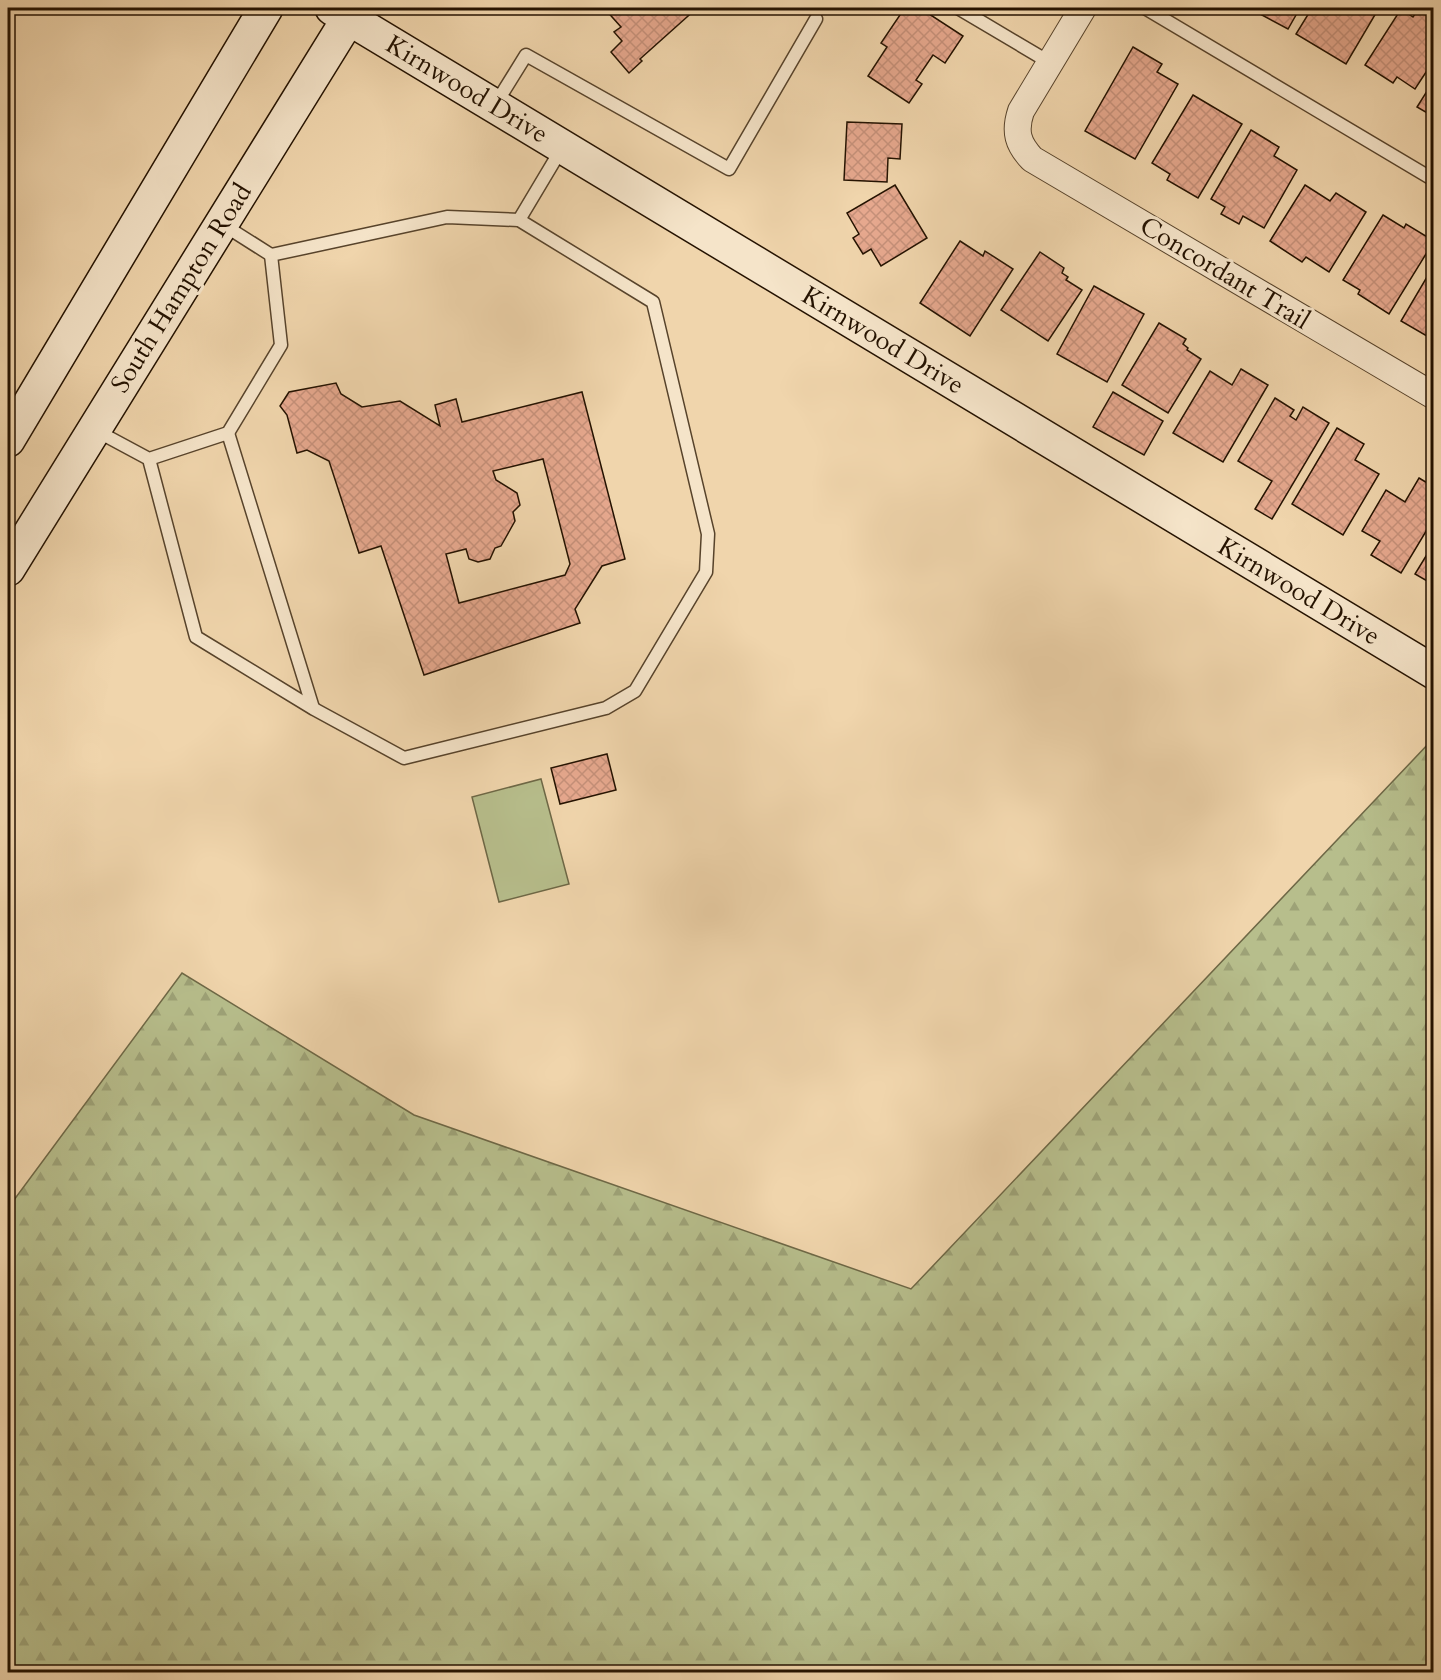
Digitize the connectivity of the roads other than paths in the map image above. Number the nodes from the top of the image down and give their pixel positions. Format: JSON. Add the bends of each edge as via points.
{"nodes":[{"id":1,"x":266,"y":8,"type":"edge"},
{"id":2,"x":958,"y":8,"type":"edge"},
{"id":3,"x":1083,"y":8,"type":"edge"},
{"id":4,"x":1145,"y":8,"type":"edge"},
{"id":5,"x":345,"y":11,"type":"edge"},
{"id":6,"x":816,"y":19,"type":"dead end"},
{"id":7,"x":1049,"y":62,"type":"junction"},
{"id":8,"x":495,"y":106,"type":"junction"},
{"id":9,"x":563,"y":147,"type":"junction"},
{"id":10,"x":1434,"y":180,"type":"edge"},
{"id":11,"x":519,"y":220,"type":"junction"},
{"id":12,"x":222,"y":224,"type":"junction"},
{"id":13,"x":272,"y":255,"type":"junction"},
{"id":14,"x":1434,"y":396,"type":"edge"},
{"id":15,"x":94,"y":429,"type":"junction"},
{"id":16,"x":228,"y":433,"type":"junction"},
{"id":17,"x":8,"y":440,"type":"edge"},
{"id":18,"x":149,"y":459,"type":"junction"},
{"id":19,"x":8,"y":569,"type":"edge"},
{"id":20,"x":1434,"y":672,"type":"edge"},
{"id":21,"x":313,"y":708,"type":"junction"}],
"edges":[{"from":1,"to":17,"type":"street"},
{"from":2,"to":7,"type":"lane"},
{"from":3,"to":7,"type":"street"},
{"from":4,"to":10,"type":"lane"},
{"from":5,"to":8,"type":"street","name":"Kirnwood Drive"},
{"from":5,"to":12,"type":"street","name":"South Hampton Road"},
{"from":6,"to":8,"type":"lane","via":[[729,168],[525,55]]},
{"from":7,"to":14,"type":"street","name":"Concordant Trail","via":[[1016,127],[1020,146],[1032,159]]},
{"from":8,"to":9,"type":"street","name":"Kirnwood Drive"},
{"from":9,"to":11,"type":"lane"},
{"from":9,"to":20,"type":"street","name":"Kirnwood Drive"},
{"from":11,"to":13,"type":"lane","via":[[447,217]]},
{"from":11,"to":21,"type":"lane","via":[[653,302],[708,534],[706,572],[635,691],[606,708],[404,758]]},
{"from":12,"to":13,"type":"lane"},
{"from":12,"to":15,"type":"street","name":"South Hampton Road"},
{"from":13,"to":16,"type":"lane","via":[[281,345]]},
{"from":15,"to":18,"type":"lane"},
{"from":15,"to":19,"type":"street","name":"South Hampton Road"},
{"from":16,"to":18,"type":"lane"},
{"from":16,"to":21,"type":"lane"},
{"from":18,"to":21,"type":"lane","via":[[196,637]]}]}
